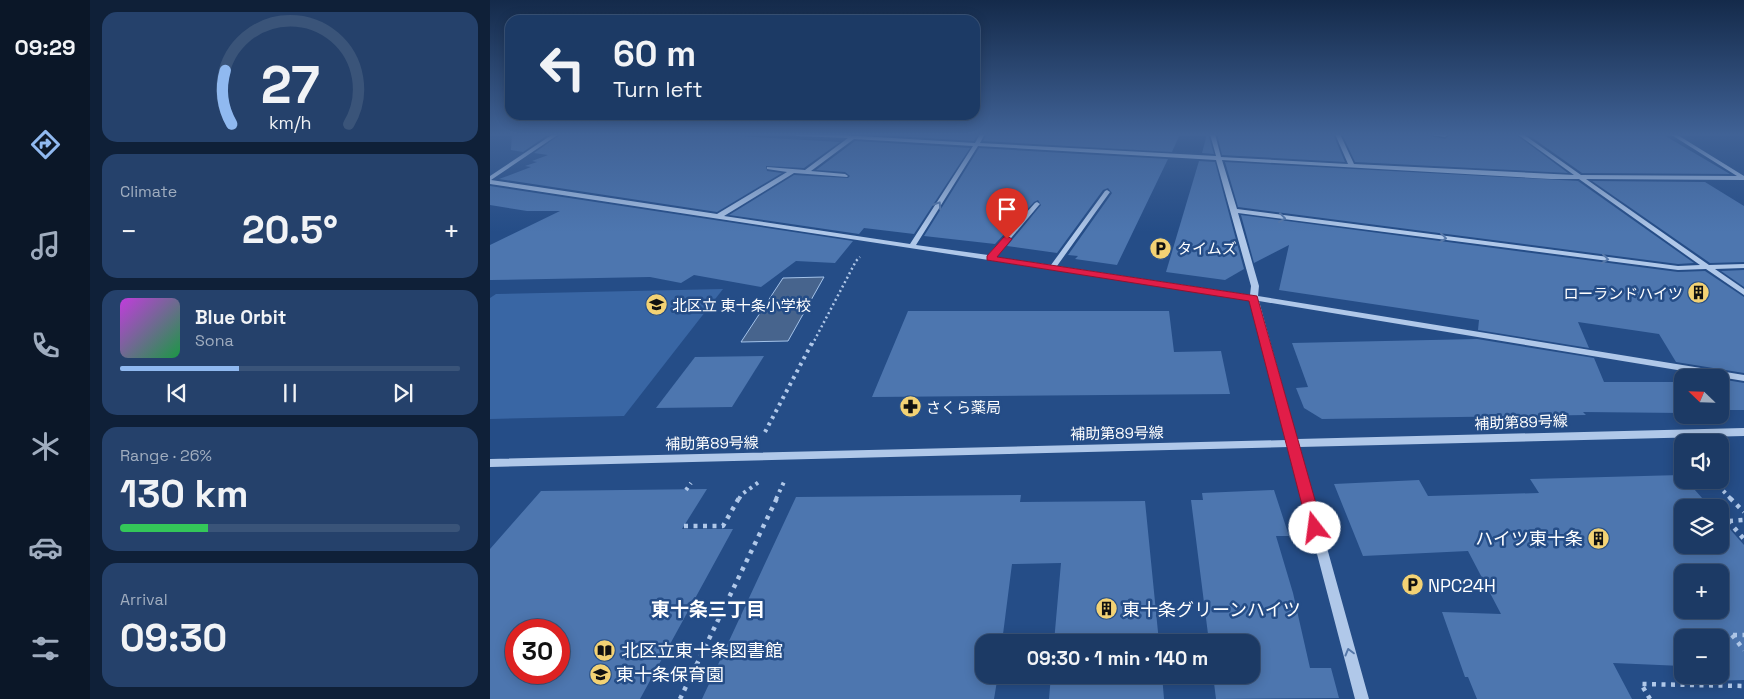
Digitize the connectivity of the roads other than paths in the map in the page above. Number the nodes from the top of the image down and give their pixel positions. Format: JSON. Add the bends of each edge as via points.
{"nodes":[{"id":1,"x":509,"y":167,"type":"edge"},
{"id":2,"x":813,"y":167,"type":"edge"},
{"id":3,"x":962,"y":167,"type":"edge"},
{"id":4,"x":1221,"y":167,"type":"edge"},
{"id":5,"x":1365,"y":167,"type":"edge"},
{"id":6,"x":1565,"y":167,"type":"edge"},
{"id":7,"x":1725,"y":167,"type":"edge"},
{"id":8,"x":769,"y":168,"type":"dead end"},
{"id":9,"x":793,"y":171,"type":"junction"},
{"id":10,"x":806,"y":172,"type":"junction"},
{"id":11,"x":845,"y":176,"type":"dead end"},
{"id":12,"x":1579,"y":177,"type":"junction"},
{"id":13,"x":1744,"y":178,"type":"edge"},
{"id":14,"x":490,"y":180,"type":"edge"},
{"id":15,"x":1107,"y":192,"type":"dead end"},
{"id":16,"x":1037,"y":204,"type":"dead end"},
{"id":17,"x":1234,"y":212,"type":"junction"},
{"id":18,"x":718,"y":217,"type":"junction"},
{"id":19,"x":912,"y":246,"type":"junction"},
{"id":20,"x":990,"y":258,"type":"junction"},
{"id":21,"x":1744,"y":266,"type":"edge"},
{"id":22,"x":1052,"y":268,"type":"junction"},
{"id":23,"x":1709,"y":268,"type":"junction"},
{"id":24,"x":1744,"y":293,"type":"edge"},
{"id":25,"x":1254,"y":298,"type":"junction"},
{"id":26,"x":1744,"y":378,"type":"edge"},
{"id":27,"x":1744,"y":432,"type":"edge"},
{"id":28,"x":1292,"y":444,"type":"junction"},
{"id":29,"x":490,"y":463,"type":"edge"},
{"id":30,"x":1362,"y":699,"type":"edge"}],
"edges":[{"from":1,"to":14,"type":"street"},
{"from":2,"to":10,"type":"street"},
{"from":19,"to":3,"type":"street","one_way":true},
{"from":4,"to":17,"type":"street"},
{"from":5,"to":12,"type":"street"},
{"from":6,"to":12,"type":"street"},
{"from":7,"to":13,"type":"street"},
{"from":8,"to":9,"type":"street"},
{"from":9,"to":10,"type":"street"},
{"from":9,"to":18,"type":"street"},
{"from":10,"to":11,"type":"street"},
{"from":12,"to":13,"type":"street"},
{"from":12,"to":23,"type":"street"},
{"from":14,"to":18,"type":"street"},
{"from":15,"to":22,"type":"street"},
{"from":16,"to":20,"type":"street"},
{"from":17,"to":23,"type":"street","one_way":true,"via":[[1674,268]]},
{"from":17,"to":25,"type":"street","via":[[1255,286]]},
{"from":18,"to":19,"type":"street"},
{"from":19,"to":20,"type":"street"},
{"from":20,"to":22,"type":"street"},
{"from":21,"to":23,"type":"street"},
{"from":22,"to":25,"type":"street"},
{"from":23,"to":24,"type":"street"},
{"from":25,"to":26,"type":"street"},
{"from":25,"to":28,"type":"street"},
{"from":27,"to":28,"type":"street","name":"補助第89号線"},
{"from":28,"to":29,"type":"street","name":"補助第89号線"},
{"from":30,"to":28,"type":"street","one_way":true}]}
